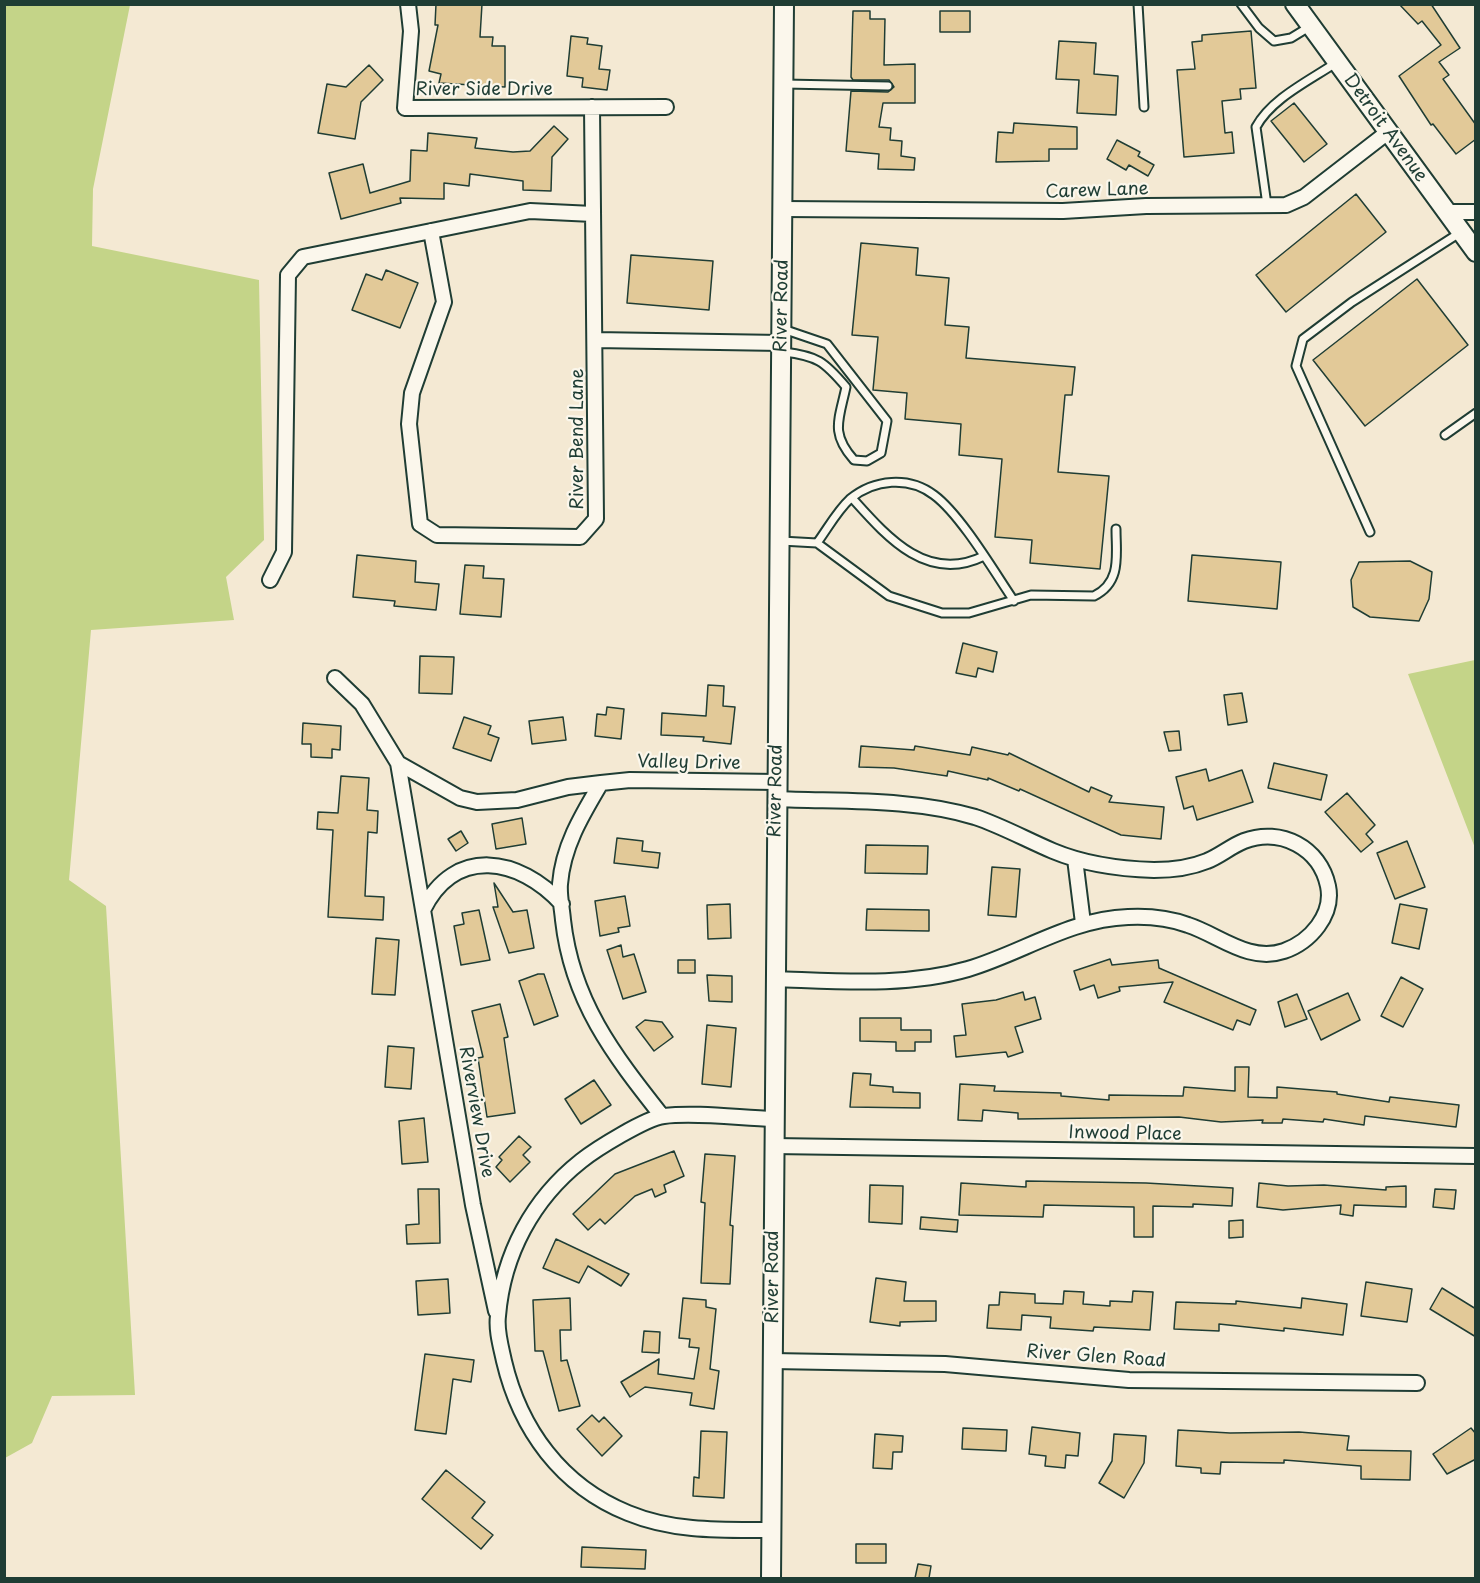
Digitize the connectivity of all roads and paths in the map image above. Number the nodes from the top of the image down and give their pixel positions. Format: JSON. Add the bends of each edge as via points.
{"nodes":[{"id":1,"x":408,"y":4,"type":"edge"},
{"id":2,"x":784,"y":4,"type":"edge"},
{"id":3,"x":1138,"y":4,"type":"edge"},
{"id":4,"x":1241,"y":4,"type":"edge"},
{"id":5,"x":1295,"y":4,"type":"edge"},
{"id":6,"x":1311,"y":25,"type":"junction"},
{"id":7,"x":1337,"y":62,"type":"junction"},
{"id":8,"x":784,"y":84,"type":"junction"},
{"id":9,"x":888,"y":86,"type":"dead end"},
{"id":10,"x":1144,"y":106,"type":"dead end"},
{"id":11,"x":592,"y":107,"type":"junction"},
{"id":12,"x":666,"y":107,"type":"dead end"},
{"id":13,"x":1388,"y":132,"type":"junction"},
{"id":14,"x":1267,"y":205,"type":"junction"},
{"id":15,"x":783,"y":209,"type":"junction"},
{"id":16,"x":1446,"y":212,"type":"junction"},
{"id":17,"x":1476,"y":212,"type":"edge"},
{"id":18,"x":593,"y":214,"type":"junction"},
{"id":19,"x":431,"y":231,"type":"junction"},
{"id":20,"x":1461,"y":232,"type":"junction"},
{"id":21,"x":1476,"y":252,"type":"edge"},
{"id":22,"x":595,"y":340,"type":"junction"},
{"id":23,"x":781,"y":341,"type":"junction"},
{"id":24,"x":1476,"y":413,"type":"edge"},
{"id":25,"x":1445,"y":435,"type":"dead end"},
{"id":26,"x":852,"y":498,"type":"junction"},
{"id":27,"x":1116,"y":529,"type":"dead end"},
{"id":28,"x":1370,"y":532,"type":"dead end"},
{"id":29,"x":779,"y":541,"type":"junction"},
{"id":30,"x":817,"y":543,"type":"junction"},
{"id":31,"x":984,"y":556,"type":"junction"},
{"id":32,"x":270,"y":580,"type":"dead end"},
{"id":33,"x":1014,"y":601,"type":"junction"},
{"id":34,"x":335,"y":678,"type":"dead end"},
{"id":35,"x":398,"y":764,"type":"junction"},
{"id":36,"x":601,"y":783,"type":"junction"},
{"id":37,"x":777,"y":790,"type":"junction"},
{"id":38,"x":1075,"y":859,"type":"junction"},
{"id":39,"x":562,"y":904,"type":"junction"},
{"id":40,"x":423,"y":910,"type":"junction"},
{"id":41,"x":1083,"y":923,"type":"junction"},
{"id":42,"x":775,"y":979,"type":"junction"},
{"id":43,"x":662,"y":1116,"type":"junction"},
{"id":44,"x":773,"y":1119,"type":"junction"},
{"id":45,"x":773,"y":1146,"type":"junction"},
{"id":46,"x":1476,"y":1156,"type":"edge"},
{"id":47,"x":497,"y":1318,"type":"junction"},
{"id":48,"x":772,"y":1361,"type":"junction"},
{"id":49,"x":1418,"y":1383,"type":"dead end"},
{"id":50,"x":771,"y":1530,"type":"junction"},
{"id":51,"x":771,"y":1578,"type":"edge"}],
"edges":[{"from":1,"to":11,"type":"street","name":"River Side Drive","via":[[411,31],[405,108]]},
{"from":2,"to":8,"type":"street","name":"River Road"},
{"from":3,"to":10,"type":"lane"},
{"from":4,"to":6,"type":"lane","via":[[1274,41],[1291,38]]},
{"from":5,"to":6,"type":"street","name":"Detroit Avenue"},
{"from":6,"to":7,"type":"street","name":"Detroit Avenue"},
{"from":7,"to":13,"type":"street","name":"Detroit Avenue"},
{"from":7,"to":14,"type":"lane","via":[[1278,102],[1256,127]]},
{"from":8,"to":9,"type":"lane"},
{"from":8,"to":15,"type":"street","name":"River Road"},
{"from":11,"to":12,"type":"street","name":"River Side Drive"},
{"from":11,"to":18,"type":"street","name":"River Bend Lane"},
{"from":13,"to":14,"type":"street","name":"Carew Lane","via":[[1304,197],[1286,205]]},
{"from":13,"to":16,"type":"street","name":"Detroit Avenue"},
{"from":14,"to":15,"type":"street","name":"Carew Lane","via":[[1063,211]]},
{"from":15,"to":23,"type":"street","name":"River Road"},
{"from":16,"to":17,"type":"street"},
{"from":16,"to":20,"type":"street","name":"Detroit Avenue"},
{"from":18,"to":19,"type":"street","via":[[530,211]]},
{"from":18,"to":22,"type":"street","name":"River Bend Lane"},
{"from":19,"to":22,"type":"street","name":"River Bend Lane","via":[[444,302],[412,393],[409,424],[420,524],[437,535],[580,537],[586,532],[596,519]]},
{"from":19,"to":32,"type":"street","via":[[303,257],[288,275],[284,552]]},
{"from":20,"to":21,"type":"street","name":"Detroit Avenue"},
{"from":20,"to":28,"type":"lane","via":[[1352,302],[1303,339],[1297,352],[1296,366]]},
{"from":22,"to":23,"type":"street"},
{"from":23,"to":23,"type":"lane","via":[[824,361],[846,387],[838,422],[840,444],[854,460],[867,461],[881,453],[887,421],[827,344]]},
{"from":23,"to":29,"type":"street","name":"River Road"},
{"from":24,"to":25,"type":"lane"},
{"from":26,"to":30,"type":"lane"},
{"from":26,"to":31,"type":"lane","via":[[885,534],[915,556],[954,565]]},
{"from":26,"to":31,"type":"lane","via":[[879,483],[916,486],[934,495]]},
{"from":27,"to":33,"type":"lane","via":[[1116,573],[1108,588],[1094,596],[1031,595]]},
{"from":29,"to":30,"type":"lane"},
{"from":29,"to":37,"type":"street","name":"River Road"},
{"from":30,"to":33,"type":"lane","via":[[889,596],[916,606],[942,613],[969,613]]},
{"from":31,"to":33,"type":"lane"},
{"from":34,"to":35,"type":"street","name":"Riverview Drive","via":[[362,704]]},
{"from":35,"to":36,"type":"street","name":"Valley Drive","via":[[460,798],[477,802],[497,803]]},
{"from":35,"to":40,"type":"street","name":"Riverview Drive"},
{"from":36,"to":37,"type":"street","name":"Valley Drive","via":[[630,780]]},
{"from":36,"to":39,"type":"street","via":[[572,836],[560,885]]},
{"from":37,"to":38,"type":"street","name":"Valley Drive","via":[[936,808],[976,818]]},
{"from":37,"to":42,"type":"street","name":"River Road"},
{"from":38,"to":41,"type":"street"},
{"from":38,"to":41,"type":"street","name":"Valley Drive","via":[[1109,866],[1172,870],[1211,860],[1242,842],[1274,836],[1290,839],[1314,857],[1323,870],[1329,895],[1321,921],[1311,935],[1298,945],[1271,954],[1254,954],[1211,933],[1163,919],[1112,917]]},
{"from":39,"to":40,"type":"street","via":[[517,870],[484,865],[451,875],[437,887]]},
{"from":39,"to":43,"type":"street","via":[[565,939],[589,1011],[615,1057]]},
{"from":40,"to":47,"type":"street","name":"Riverview Drive","via":[[473,1205]]},
{"from":41,"to":42,"type":"street","via":[[1018,951],[940,974],[839,982]]},
{"from":42,"to":44,"type":"street","name":"River Road"},
{"from":43,"to":44,"type":"street"},
{"from":43,"to":47,"type":"street","via":[[591,1152],[549,1190],[512,1253]]},
{"from":44,"to":45,"type":"street","name":"River Road"},
{"from":45,"to":46,"type":"street","name":"Inwood Place"},
{"from":45,"to":48,"type":"street","name":"River Road"},
{"from":47,"to":50,"type":"street","name":"Riverview Drive","via":[[509,1383],[528,1427],[573,1480],[607,1503],[654,1522],[707,1530]]},
{"from":48,"to":49,"type":"street","name":"River Glen Road","via":[[945,1364],[1129,1380]]},
{"from":48,"to":50,"type":"street","name":"River Road"},
{"from":50,"to":51,"type":"street","name":"River Road"}]}
